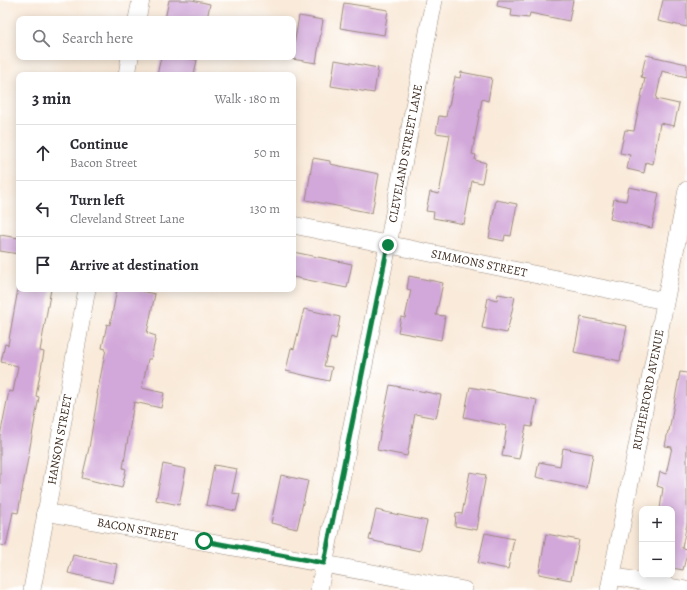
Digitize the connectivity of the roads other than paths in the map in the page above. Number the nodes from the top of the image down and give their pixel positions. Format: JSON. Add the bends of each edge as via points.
{"nodes":[{"id":1,"x":141,"y":0,"type":"edge"},
{"id":2,"x":434,"y":0,"type":"edge"},
{"id":3,"x":138,"y":16,"type":"edge"},
{"id":4,"x":130,"y":60,"type":"edge"},
{"id":5,"x":128,"y":72,"type":"edge"},
{"id":6,"x":687,"y":190,"type":"edge"},
{"id":7,"x":296,"y":226,"type":"edge"},
{"id":8,"x":388,"y":245,"type":"junction"},
{"id":9,"x":86,"y":292,"type":"edge"},
{"id":10,"x":665,"y":301,"type":"junction"},
{"id":11,"x":46,"y":512,"type":"junction"},
{"id":12,"x":324,"y":563,"type":"junction"},
{"id":13,"x":610,"y":583,"type":"edge"},
{"id":14,"x":32,"y":590,"type":"edge"},
{"id":15,"x":319,"y":590,"type":"edge"},
{"id":16,"x":464,"y":590,"type":"edge"},
{"id":17,"x":686,"y":590,"type":"edge"}],
"edges":[{"from":1,"to":3,"type":"street"},
{"from":2,"to":8,"type":"street","name":"CLEVELAND STREET LANE"},
{"from":4,"to":5,"type":"street"},
{"from":6,"to":10,"type":"street","name":"RUTHERFORD AVENUE"},
{"from":7,"to":8,"type":"street","name":"SIMMONS STREET"},
{"from":8,"to":10,"type":"street","name":"SIMMONS STREET"},
{"from":8,"to":12,"type":"street","name":"CLEVELAND STREET LANE"},
{"from":9,"to":11,"type":"street","name":"HANSON STREET"},
{"from":10,"to":13,"type":"street","name":"RUTHERFORD AVENUE"},
{"from":11,"to":12,"type":"street","name":"BACON STREET"},
{"from":11,"to":14,"type":"street","name":"HANSON STREET"},
{"from":12,"to":15,"type":"street","name":"CLEVELAND STREET LANE"},
{"from":12,"to":16,"type":"street","name":"BACON STREET"},
{"from":13,"to":17,"type":"street"}]}
